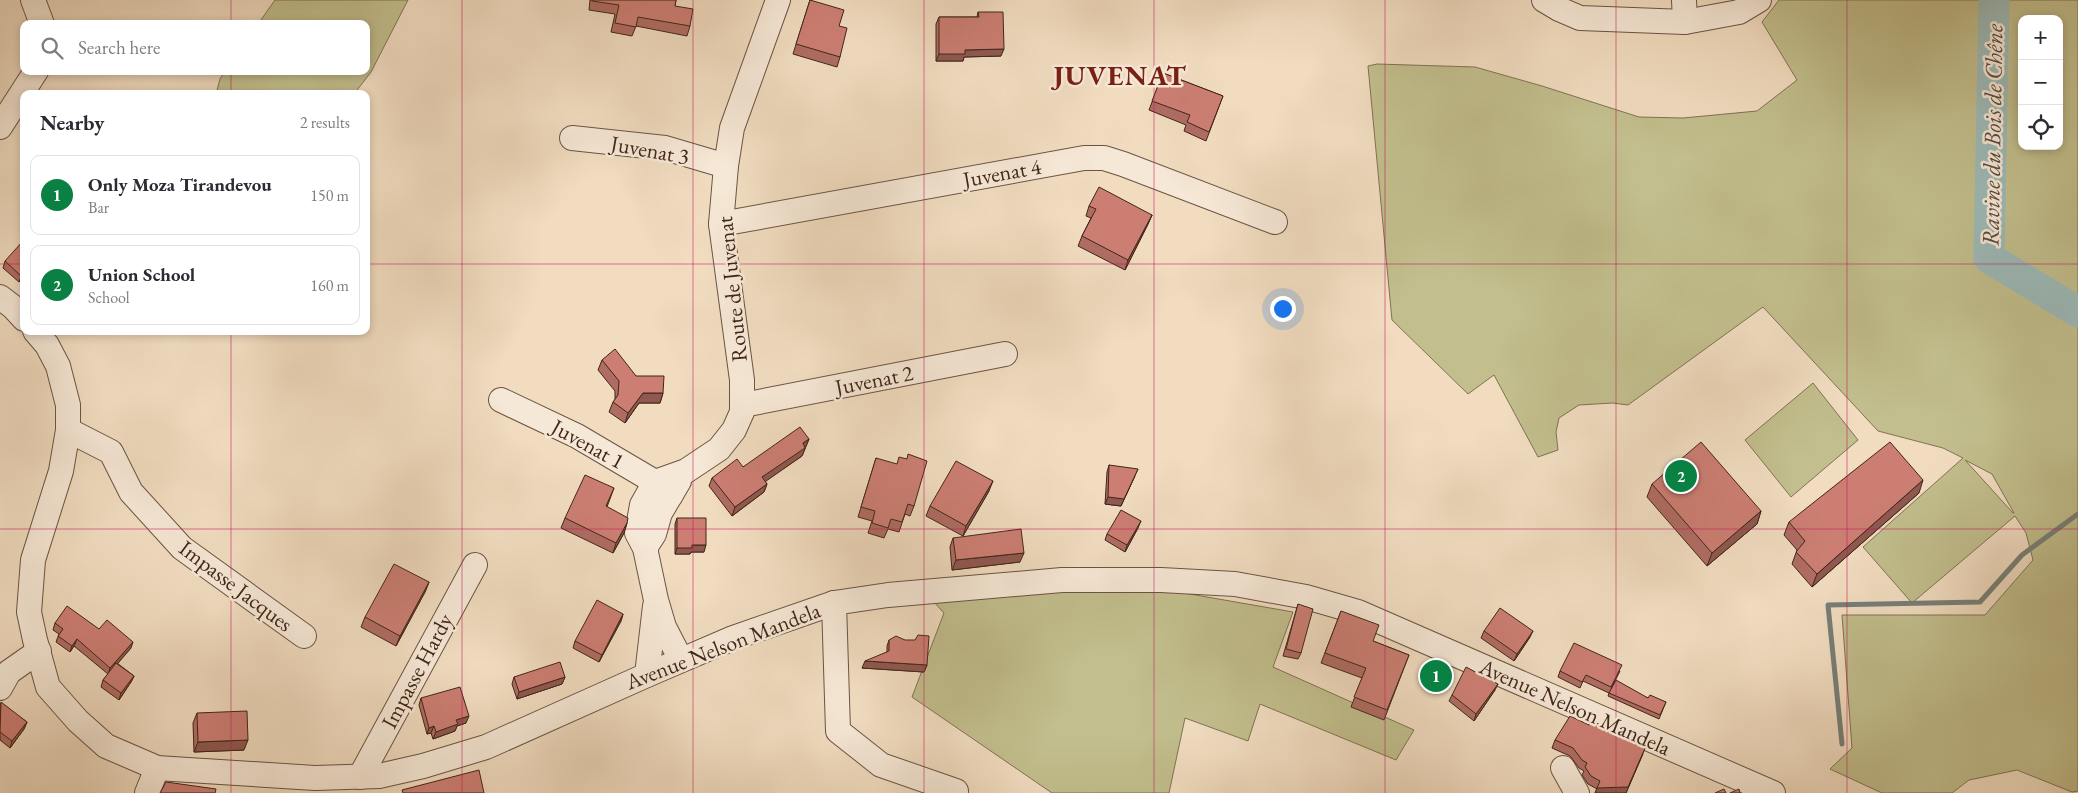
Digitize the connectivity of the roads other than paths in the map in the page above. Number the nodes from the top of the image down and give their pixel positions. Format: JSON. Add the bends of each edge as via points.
{"nodes":[{"id":1,"x":33,"y":0,"type":"edge"},
{"id":2,"x":778,"y":0,"type":"edge"},
{"id":3,"x":1544,"y":0,"type":"edge"},
{"id":4,"x":1758,"y":0,"type":"edge"},
{"id":5,"x":1684,"y":11,"type":"edge"},
{"id":6,"x":40,"y":20,"type":"edge"},
{"id":7,"x":33,"y":75,"type":"edge"},
{"id":8,"x":24,"y":90,"type":"edge"},
{"id":9,"x":20,"y":96,"type":"edge"},
{"id":10,"x":0,"y":127,"type":"edge"},
{"id":11,"x":572,"y":138,"type":"dead end"},
{"id":12,"x":726,"y":166,"type":"junction"},
{"id":13,"x":1275,"y":222,"type":"dead end"},
{"id":14,"x":721,"y":224,"type":"junction"},
{"id":15,"x":0,"y":297,"type":"edge"},
{"id":16,"x":20,"y":315,"type":"edge"},
{"id":17,"x":38,"y":335,"type":"edge"},
{"id":18,"x":1005,"y":354,"type":"dead end"},
{"id":19,"x":501,"y":400,"type":"dead end"},
{"id":20,"x":743,"y":406,"type":"junction"},
{"id":21,"x":68,"y":430,"type":"junction"},
{"id":22,"x":663,"y":488,"type":"junction"},
{"id":23,"x":474,"y":565,"type":"dead end"},
{"id":24,"x":656,"y":600,"type":"junction"},
{"id":25,"x":834,"y":603,"type":"junction"},
{"id":26,"x":304,"y":636,"type":"dead end"},
{"id":27,"x":39,"y":652,"type":"junction"},
{"id":28,"x":681,"y":660,"type":"junction"},
{"id":29,"x":647,"y":674,"type":"junction"},
{"id":30,"x":0,"y":688,"type":"edge"},
{"id":31,"x":156,"y":768,"type":"junction"},
{"id":32,"x":1563,"y":768,"type":"dead end"},
{"id":33,"x":373,"y":782,"type":"edge"},
{"id":34,"x":256,"y":784,"type":"edge"},
{"id":35,"x":956,"y":791,"type":"dead end"},
{"id":36,"x":1765,"y":792,"type":"edge"},
{"id":37,"x":147,"y":793,"type":"edge"},
{"id":38,"x":1578,"y":793,"type":"edge"}],
"edges":[{"from":1,"to":6,"type":"street"},
{"from":2,"to":12,"type":"street","name":"Route de Juvenat","via":[[732,128]]},
{"from":3,"to":5,"type":"street","via":[[1580,18]]},
{"from":4,"to":5,"type":"street","via":[[1739,12]]},
{"from":7,"to":8,"type":"street"},
{"from":9,"to":10,"type":"street"},
{"from":11,"to":12,"type":"street","name":"Juvenat 3","via":[[665,148]]},
{"from":12,"to":14,"type":"street","name":"Route de Juvenat"},
{"from":13,"to":14,"type":"street","name":"Juvenat 4","via":[[1123,164],[1104,158],[1084,158]]},
{"from":14,"to":20,"type":"street","name":"Route de Juvenat"},
{"from":15,"to":16,"type":"street"},
{"from":17,"to":21,"type":"street","name":"Avenue Nelson Mandela","via":[[58,366],[68,405]]},
{"from":18,"to":20,"type":"street","name":"Juvenat 2"},
{"from":19,"to":22,"type":"street","name":"Juvenat 1","via":[[577,436]]},
{"from":20,"to":22,"type":"street","name":"Route de Juvenat","via":[[734,430],[719,449]]},
{"from":21,"to":26,"type":"street","name":"Impasse Jacques","via":[[111,452],[131,492],[182,548]]},
{"from":21,"to":27,"type":"street","name":"Avenue Nelson Mandela","via":[[61,471],[33,560],[29,612]]},
{"from":22,"to":24,"type":"street","name":"Route de Juvenat","via":[[654,534],[645,548]]},
{"from":23,"to":33,"type":"street","name":"Impasse Hardy"},
{"from":24,"to":28,"type":"street","name":"Route de Juvenat","via":[[664,627]]},
{"from":24,"to":29,"type":"street","name":"Route de Juvenat"},
{"from":25,"to":28,"type":"street","name":"Avenue Nelson Mandela"},
{"from":25,"to":35,"type":"street","via":[[838,731],[881,764]]},
{"from":25,"to":36,"type":"street","name":"Avenue Nelson Mandela","via":[[888,595],[1062,580],[1236,584],[1306,597],[1358,612]]},
{"from":27,"to":30,"type":"street","via":[[9,672]]},
{"from":27,"to":31,"type":"street","name":"Avenue Nelson Mandela","via":[[48,687],[78,721],[106,746]]},
{"from":28,"to":29,"type":"street","name":"Avenue Nelson Mandela"},
{"from":29,"to":33,"type":"street","name":"Avenue Nelson Mandela","via":[[486,747]]},
{"from":31,"to":34,"type":"street","name":"Avenue Nelson Mandela"},
{"from":31,"to":37,"type":"street"},
{"from":32,"to":38,"type":"street"},
{"from":33,"to":34,"type":"street","name":"Avenue Nelson Mandela","via":[[315,778]]}]}
